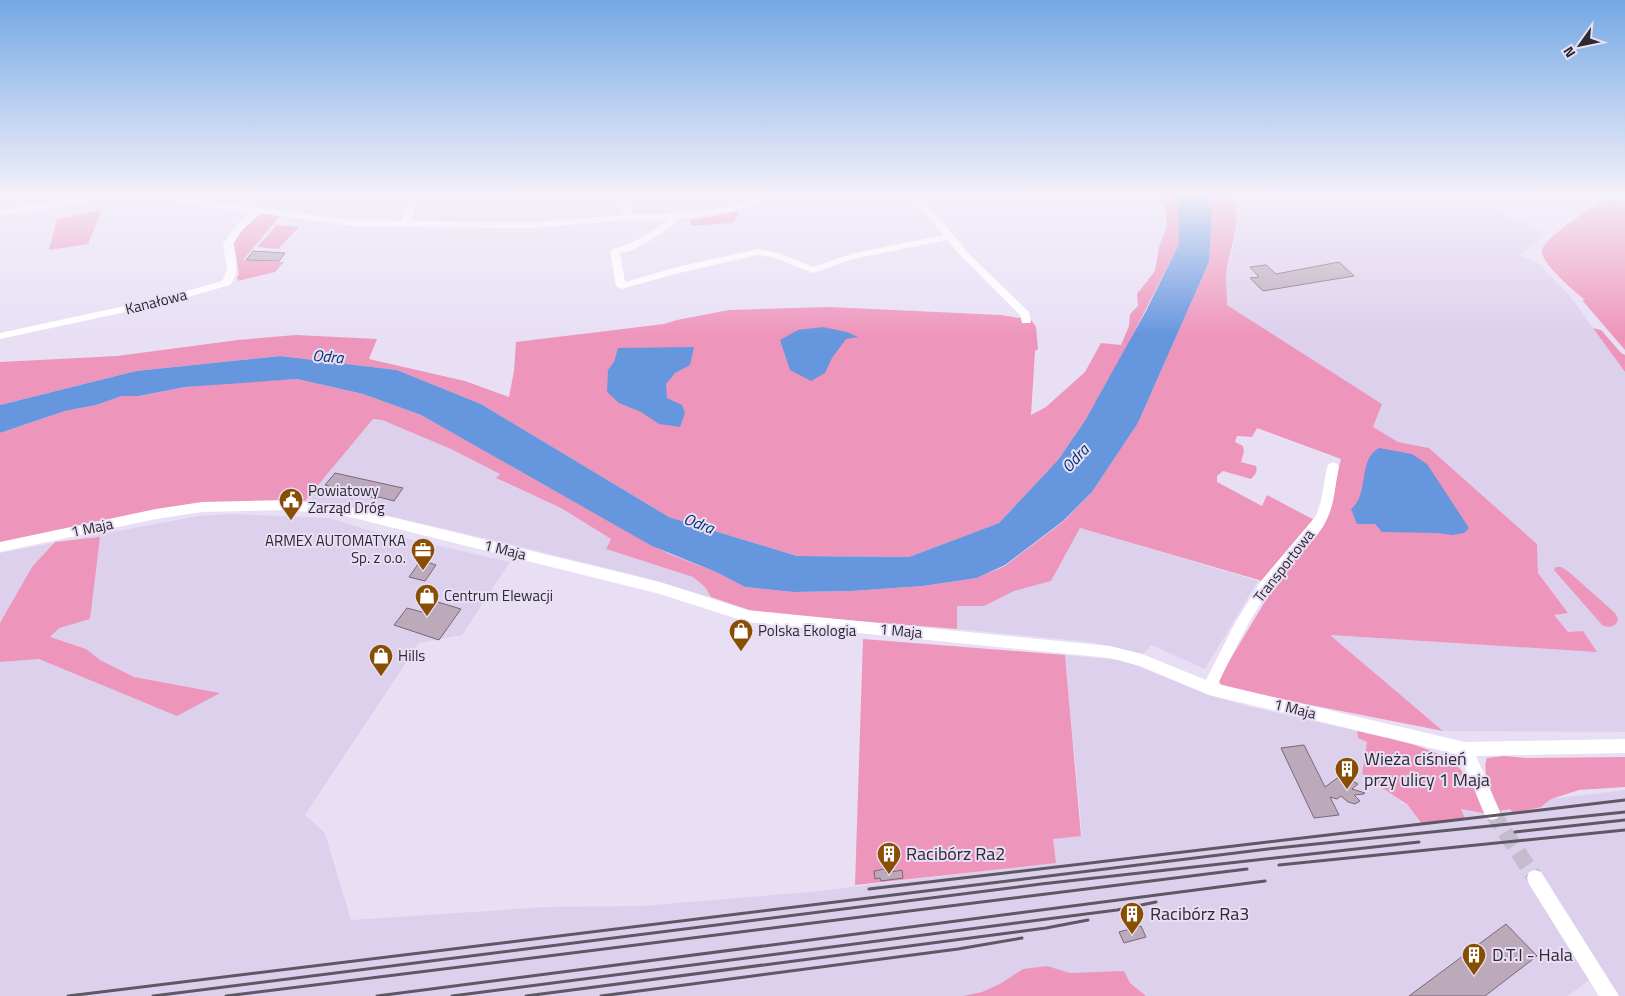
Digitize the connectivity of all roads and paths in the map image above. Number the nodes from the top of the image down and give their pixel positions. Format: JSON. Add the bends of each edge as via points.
{"nodes":[{"id":1,"x":230,"y":241,"type":"edge"},
{"id":2,"x":641,"y":241,"type":"edge"},
{"id":3,"x":926,"y":241,"type":"edge"},
{"id":4,"x":952,"y":241,"type":"edge"},
{"id":5,"x":1026,"y":321,"type":"dead end"},
{"id":6,"x":0,"y":336,"type":"edge"},
{"id":7,"x":1333,"y":467,"type":"dead end"},
{"id":8,"x":0,"y":547,"type":"edge"},
{"id":9,"x":1209,"y":688,"type":"junction"},
{"id":10,"x":1625,"y":746,"type":"edge"},
{"id":11,"x":1465,"y":749,"type":"junction"},
{"id":12,"x":1492,"y":812,"type":"tunnel mouth"},
{"id":13,"x":1535,"y":878,"type":"tunnel mouth"},
{"id":14,"x":1610,"y":996,"type":"edge"}],
"edges":[{"from":1,"to":6,"type":"street","name":"Kanałowa","via":[[232,274],[226,283],[148,304]]},
{"from":2,"to":3,"type":"street","via":[[615,251],[621,286],[758,252],[813,270],[851,257]]},
{"from":4,"to":5,"type":"street","via":[[1025,314]]},
{"from":7,"to":9,"type":"street","name":"Transportowa","via":[[1322,518],[1277,569],[1260,594],[1234,636]]},
{"from":8,"to":9,"type":"street","name":"1 Maja","via":[[202,507],[288,504],[366,516],[660,588],[747,616],[1110,652],[1142,660]]},
{"from":9,"to":11,"type":"street","name":"1 Maja"},
{"from":10,"to":11,"type":"street","name":"1 Maja"},
{"from":11,"to":12,"type":"street"},
{"from":13,"to":14,"type":"street"}]}
